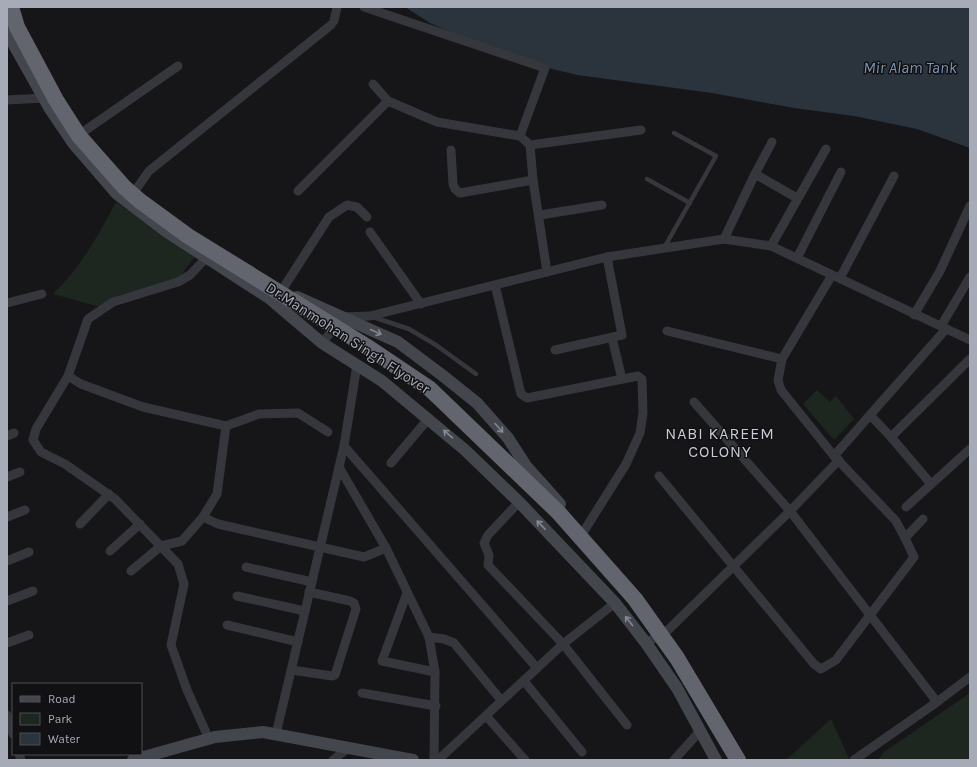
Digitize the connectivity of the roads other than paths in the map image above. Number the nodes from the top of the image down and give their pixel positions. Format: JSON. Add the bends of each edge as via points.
{"nodes":[{"id":1,"x":11,"y":7,"type":"edge"},
{"id":2,"x":16,"y":7,"type":"edge"},
{"id":3,"x":337,"y":7,"type":"edge"},
{"id":4,"x":364,"y":7,"type":"edge"},
{"id":5,"x":7,"y":17,"type":"edge"},
{"id":6,"x":7,"y":26,"type":"edge"},
{"id":7,"x":178,"y":66,"type":"dead end"},
{"id":8,"x":373,"y":84,"type":"dead end"},
{"id":9,"x":44,"y":98,"type":"junction"},
{"id":10,"x":7,"y":100,"type":"edge"},
{"id":11,"x":388,"y":101,"type":"junction"},
{"id":12,"x":641,"y":130,"type":"dead end"},
{"id":13,"x":83,"y":132,"type":"junction"},
{"id":14,"x":674,"y":133,"type":"dead end"},
{"id":15,"x":520,"y":136,"type":"junction"},
{"id":16,"x":772,"y":142,"type":"dead end"},
{"id":17,"x":530,"y":145,"type":"junction"},
{"id":18,"x":826,"y":149,"type":"dead end"},
{"id":19,"x":451,"y":150,"type":"dead end"},
{"id":20,"x":841,"y":172,"type":"dead end"},
{"id":21,"x":755,"y":174,"type":"junction"},
{"id":22,"x":894,"y":176,"type":"dead end"},
{"id":23,"x":647,"y":179,"type":"dead end"},
{"id":24,"x":533,"y":180,"type":"junction"},
{"id":25,"x":135,"y":191,"type":"junction"},
{"id":26,"x":298,"y":191,"type":"dead end"},
{"id":27,"x":797,"y":198,"type":"junction"},
{"id":28,"x":690,"y":203,"type":"junction"},
{"id":29,"x":602,"y":205,"type":"dead end"},
{"id":30,"x":970,"y":206,"type":"edge"},
{"id":31,"x":540,"y":215,"type":"junction"},
{"id":32,"x":367,"y":217,"type":"dead end"},
{"id":33,"x":370,"y":232,"type":"dead end"},
{"id":34,"x":724,"y":239,"type":"junction"},
{"id":35,"x":771,"y":246,"type":"junction"},
{"id":36,"x":664,"y":248,"type":"junction"},
{"id":37,"x":607,"y":257,"type":"junction"},
{"id":38,"x":206,"y":258,"type":"junction"},
{"id":39,"x":797,"y":258,"type":"junction"},
{"id":40,"x":547,"y":272,"type":"junction"},
{"id":41,"x":836,"y":276,"type":"junction"},
{"id":42,"x":970,"y":277,"type":"edge"},
{"id":43,"x":495,"y":285,"type":"junction"},
{"id":44,"x":282,"y":290,"type":"junction"},
{"id":45,"x":42,"y":294,"type":"dead end"},
{"id":46,"x":7,"y":303,"type":"edge"},
{"id":47,"x":421,"y":304,"type":"junction"},
{"id":48,"x":914,"y":315,"type":"junction"},
{"id":49,"x":370,"y":316,"type":"junction"},
{"id":50,"x":343,"y":317,"type":"junction"},
{"id":51,"x":943,"y":328,"type":"junction"},
{"id":52,"x":667,"y":331,"type":"dead end"},
{"id":53,"x":612,"y":338,"type":"junction"},
{"id":54,"x":970,"y":340,"type":"edge"},
{"id":55,"x":322,"y":343,"type":"junction"},
{"id":56,"x":555,"y":350,"type":"dead end"},
{"id":57,"x":782,"y":360,"type":"junction"},
{"id":58,"x":970,"y":360,"type":"edge"},
{"id":59,"x":357,"y":365,"type":"junction"},
{"id":60,"x":476,"y":374,"type":"dead end"},
{"id":61,"x":68,"y":376,"type":"junction"},
{"id":62,"x":622,"y":380,"type":"junction"},
{"id":63,"x":694,"y":402,"type":"dead end"},
{"id":64,"x":870,"y":415,"type":"junction"},
{"id":65,"x":430,"y":419,"type":"junction"},
{"id":66,"x":226,"y":426,"type":"junction"},
{"id":67,"x":328,"y":432,"type":"dead end"},
{"id":68,"x":891,"y":437,"type":"junction"},
{"id":69,"x":344,"y":446,"type":"junction"},
{"id":70,"x":970,"y":449,"type":"edge"},
{"id":71,"x":837,"y":458,"type":"junction"},
{"id":72,"x":392,"y":463,"type":"dead end"},
{"id":73,"x":339,"y":467,"type":"junction"},
{"id":74,"x":20,"y":472,"type":"dead end"},
{"id":75,"x":659,"y":476,"type":"dead end"},
{"id":76,"x":7,"y":477,"type":"edge"},
{"id":77,"x":931,"y":484,"type":"junction"},
{"id":78,"x":109,"y":494,"type":"junction"},
{"id":79,"x":519,"y":502,"type":"junction"},
{"id":80,"x":906,"y":507,"type":"dead end"},
{"id":81,"x":25,"y":510,"type":"dead end"},
{"id":82,"x":790,"y":511,"type":"junction"},
{"id":83,"x":7,"y":517,"type":"edge"},
{"id":84,"x":203,"y":517,"type":"junction"},
{"id":85,"x":923,"y":519,"type":"dead end"},
{"id":86,"x":80,"y":524,"type":"dead end"},
{"id":87,"x":140,"y":524,"type":"junction"},
{"id":88,"x":584,"y":531,"type":"junction"},
{"id":89,"x":905,"y":538,"type":"junction"},
{"id":90,"x":161,"y":546,"type":"junction"},
{"id":91,"x":320,"y":547,"type":"junction"},
{"id":92,"x":386,"y":548,"type":"junction"},
{"id":93,"x":110,"y":551,"type":"dead end"},
{"id":94,"x":29,"y":552,"type":"dead end"},
{"id":95,"x":7,"y":561,"type":"edge"},
{"id":96,"x":734,"y":566,"type":"junction"},
{"id":97,"x":246,"y":567,"type":"dead end"},
{"id":98,"x":131,"y":571,"type":"dead end"},
{"id":99,"x":312,"y":582,"type":"junction"},
{"id":100,"x":33,"y":591,"type":"dead end"},
{"id":101,"x":309,"y":592,"type":"junction"},
{"id":102,"x":407,"y":593,"type":"junction"},
{"id":103,"x":237,"y":596,"type":"dead end"},
{"id":104,"x":7,"y":601,"type":"edge"},
{"id":105,"x":615,"y":603,"type":"junction"},
{"id":106,"x":305,"y":611,"type":"junction"},
{"id":107,"x":869,"y":614,"type":"junction"},
{"id":108,"x":227,"y":625,"type":"dead end"},
{"id":109,"x":667,"y":631,"type":"junction"},
{"id":110,"x":29,"y":635,"type":"dead end"},
{"id":111,"x":430,"y":637,"type":"junction"},
{"id":112,"x":298,"y":642,"type":"junction"},
{"id":113,"x":7,"y":643,"type":"edge"},
{"id":114,"x":646,"y":643,"type":"junction"},
{"id":115,"x":563,"y":644,"type":"junction"},
{"id":116,"x":537,"y":668,"type":"junction"},
{"id":117,"x":292,"y":670,"type":"junction"},
{"id":118,"x":435,"y":672,"type":"junction"},
{"id":119,"x":970,"y":677,"type":"edge"},
{"id":120,"x":524,"y":681,"type":"junction"},
{"id":121,"x":362,"y":693,"type":"dead end"},
{"id":122,"x":501,"y":700,"type":"junction"},
{"id":123,"x":937,"y":702,"type":"junction"},
{"id":124,"x":436,"y":706,"type":"junction"},
{"id":125,"x":7,"y":715,"type":"edge"},
{"id":126,"x":487,"y":716,"type":"junction"},
{"id":127,"x":627,"y":725,"type":"dead end"},
{"id":128,"x":12,"y":731,"type":"edge"},
{"id":129,"x":700,"y":731,"type":"junction"},
{"id":130,"x":276,"y":734,"type":"junction"},
{"id":131,"x":209,"y":739,"type":"junction"},
{"id":132,"x":347,"y":749,"type":"junction"},
{"id":133,"x":582,"y":752,"type":"dead end"},
{"id":134,"x":135,"y":760,"type":"edge"},
{"id":135,"x":333,"y":760,"type":"edge"},
{"id":136,"x":413,"y":760,"type":"edge"},
{"id":137,"x":434,"y":760,"type":"edge"},
{"id":138,"x":438,"y":760,"type":"edge"},
{"id":139,"x":525,"y":760,"type":"edge"},
{"id":140,"x":674,"y":760,"type":"edge"},
{"id":141,"x":716,"y":760,"type":"edge"},
{"id":142,"x":729,"y":760,"type":"edge"},
{"id":143,"x":738,"y":760,"type":"edge"},
{"id":144,"x":746,"y":760,"type":"edge"},
{"id":145,"x":854,"y":760,"type":"edge"}],
"edges":[{"from":1,"to":143,"type":"highway","name":"Dr.Manmohan Singh Flyover","bridge":true,"via":[[17,27],[56,100],[79,136],[124,187],[188,236],[417,380],[459,416],[558,512],[635,599],[677,658]]},
{"from":2,"to":13,"type":"street","via":[[28,39],[46,73]]},
{"from":3,"to":25,"type":"street","via":[[332,23],[149,171]]},
{"from":4,"to":15,"type":"street","via":[[545,68]]},
{"from":5,"to":142,"type":"highway","name":"Dr.Manmohan Singh Flyover","via":[[26,61],[48,98],[86,154],[122,194],[157,221],[416,391],[503,468],[643,622],[671,663]]},
{"from":6,"to":9,"type":"street","via":[[14,45]]},
{"from":7,"to":13,"type":"street"},
{"from":8,"to":11,"type":"street"},
{"from":9,"to":10,"type":"street"},
{"from":9,"to":38,"type":"street","via":[[73,143],[117,194],[166,232]]},
{"from":11,"to":15,"type":"street","via":[[437,122]]},
{"from":11,"to":26,"type":"street"},
{"from":12,"to":17,"type":"street"},
{"from":13,"to":25,"type":"street","via":[[108,164]]},
{"from":14,"to":28,"type":"lane","via":[[716,156]]},
{"from":15,"to":17,"type":"street"},
{"from":16,"to":21,"type":"street"},
{"from":17,"to":24,"type":"street"},
{"from":18,"to":27,"type":"street"},
{"from":19,"to":24,"type":"street","via":[[453,184],[460,193]]},
{"from":20,"to":39,"type":"street"},
{"from":21,"to":27,"type":"street"},
{"from":21,"to":34,"type":"street"},
{"from":22,"to":41,"type":"street"},
{"from":23,"to":28,"type":"lane"},
{"from":24,"to":31,"type":"street"},
{"from":25,"to":44,"type":"street","via":[[189,232]]},
{"from":27,"to":35,"type":"street"},
{"from":28,"to":36,"type":"lane"},
{"from":29,"to":31,"type":"street"},
{"from":30,"to":48,"type":"street","via":[[940,271]]},
{"from":31,"to":40,"type":"street"},
{"from":32,"to":44,"type":"street","via":[[357,207],[347,205],[329,217]]},
{"from":33,"to":47,"type":"street"},
{"from":34,"to":35,"type":"street"},
{"from":34,"to":36,"type":"street"},
{"from":35,"to":39,"type":"street"},
{"from":36,"to":37,"type":"street"},
{"from":37,"to":40,"type":"street"},
{"from":37,"to":53,"type":"street","via":[[622,332],[619,337]]},
{"from":38,"to":55,"type":"street","via":[[269,298]]},
{"from":38,"to":61,"type":"street","via":[[190,275],[113,302],[88,319]]},
{"from":39,"to":41,"type":"street"},
{"from":40,"to":43,"type":"street"},
{"from":41,"to":48,"type":"street"},
{"from":41,"to":57,"type":"street"},
{"from":42,"to":51,"type":"street"},
{"from":43,"to":47,"type":"street"},
{"from":43,"to":62,"type":"street","via":[[523,397]]},
{"from":44,"to":50,"type":"street"},
{"from":45,"to":46,"type":"street"},
{"from":47,"to":49,"type":"street"},
{"from":48,"to":51,"type":"street"},
{"from":49,"to":50,"type":"street"},
{"from":49,"to":60,"type":"lane","via":[[409,328]]},
{"from":50,"to":55,"type":"street"},
{"from":50,"to":88,"type":"street","one_way":true,"via":[[398,342],[476,403],[508,438],[526,466]]},
{"from":51,"to":54,"type":"street"},
{"from":51,"to":64,"type":"street"},
{"from":52,"to":57,"type":"street"},
{"from":53,"to":56,"type":"street"},
{"from":53,"to":62,"type":"street"},
{"from":55,"to":59,"type":"street"},
{"from":57,"to":71,"type":"street","via":[[778,380],[781,390]]},
{"from":58,"to":68,"type":"street"},
{"from":59,"to":65,"type":"street","via":[[382,381]]},
{"from":59,"to":69,"type":"street"},
{"from":61,"to":66,"type":"street","via":[[81,384],[143,407]]},
{"from":61,"to":78,"type":"street","via":[[36,429],[33,440],[41,452]]},
{"from":62,"to":88,"type":"street","via":[[638,376],[642,379],[643,413],[640,433],[626,464]]},
{"from":63,"to":82,"type":"street"},
{"from":64,"to":68,"type":"street"},
{"from":64,"to":71,"type":"street"},
{"from":65,"to":72,"type":"street"},
{"from":79,"to":65,"type":"street","one_way":true},
{"from":66,"to":67,"type":"street","via":[[259,414],[298,413]]},
{"from":66,"to":84,"type":"street","via":[[217,494]]},
{"from":68,"to":77,"type":"street"},
{"from":69,"to":73,"type":"street"},
{"from":69,"to":116,"type":"street"},
{"from":70,"to":77,"type":"street"},
{"from":71,"to":82,"type":"street"},
{"from":71,"to":89,"type":"street","via":[[896,521]]},
{"from":73,"to":91,"type":"street"},
{"from":73,"to":92,"type":"street"},
{"from":74,"to":76,"type":"street"},
{"from":75,"to":96,"type":"street"},
{"from":77,"to":80,"type":"street"},
{"from":78,"to":86,"type":"street"},
{"from":78,"to":87,"type":"street"},
{"from":105,"to":79,"type":"street","one_way":true},
{"from":79,"to":115,"type":"street","via":[[488,535],[484,543],[489,555],[488,565]]},
{"from":81,"to":83,"type":"street"},
{"from":82,"to":96,"type":"street"},
{"from":82,"to":107,"type":"street"},
{"from":84,"to":90,"type":"street","via":[[182,541]]},
{"from":84,"to":91,"type":"street","via":[[218,524]]},
{"from":85,"to":89,"type":"street"},
{"from":87,"to":90,"type":"street"},
{"from":87,"to":93,"type":"street"},
{"from":88,"to":109,"type":"street","via":[[651,608]]},
{"from":89,"to":107,"type":"street","via":[[914,557]]},
{"from":90,"to":98,"type":"street"},
{"from":90,"to":131,"type":"street","via":[[178,564],[184,584],[171,644],[187,690]]},
{"from":91,"to":92,"type":"street","via":[[364,557]]},
{"from":91,"to":99,"type":"street"},
{"from":92,"to":102,"type":"street"},
{"from":94,"to":95,"type":"street"},
{"from":96,"to":107,"type":"street","via":[[814,664],[822,669],[836,660]]},
{"from":96,"to":109,"type":"street"},
{"from":97,"to":99,"type":"street"},
{"from":99,"to":101,"type":"street"},
{"from":100,"to":104,"type":"street"},
{"from":101,"to":106,"type":"street"},
{"from":101,"to":117,"type":"street","via":[[350,601],[356,609],[335,675]]},
{"from":102,"to":111,"type":"street"},
{"from":102,"to":118,"type":"street","via":[[382,661]]},
{"from":103,"to":106,"type":"street"},
{"from":114,"to":105,"type":"street","one_way":true},
{"from":105,"to":115,"type":"street"},
{"from":106,"to":112,"type":"street"},
{"from":107,"to":123,"type":"street"},
{"from":108,"to":112,"type":"street"},
{"from":109,"to":114,"type":"street"},
{"from":109,"to":144,"type":"street"},
{"from":110,"to":113,"type":"street"},
{"from":111,"to":118,"type":"street"},
{"from":111,"to":122,"type":"street","via":[[454,643]]},
{"from":112,"to":117,"type":"street"},
{"from":114,"to":129,"type":"street","via":[[677,688]]},
{"from":115,"to":116,"type":"street"},
{"from":115,"to":127,"type":"street"},
{"from":116,"to":120,"type":"street"},
{"from":117,"to":130,"type":"street"},
{"from":118,"to":124,"type":"street"},
{"from":119,"to":123,"type":"street"},
{"from":120,"to":122,"type":"street"},
{"from":120,"to":133,"type":"street"},
{"from":121,"to":124,"type":"street"},
{"from":122,"to":126,"type":"street"},
{"from":123,"to":145,"type":"street"},
{"from":124,"to":137,"type":"street"},
{"from":125,"to":128,"type":"street"},
{"from":126,"to":138,"type":"street"},
{"from":126,"to":139,"type":"street"},
{"from":129,"to":140,"type":"street"},
{"from":129,"to":141,"type":"street"},
{"from":130,"to":131,"type":"street","via":[[263,732]]},
{"from":130,"to":132,"type":"street"},
{"from":131,"to":134,"type":"street"},
{"from":132,"to":135,"type":"street"},
{"from":132,"to":136,"type":"street"}]}
